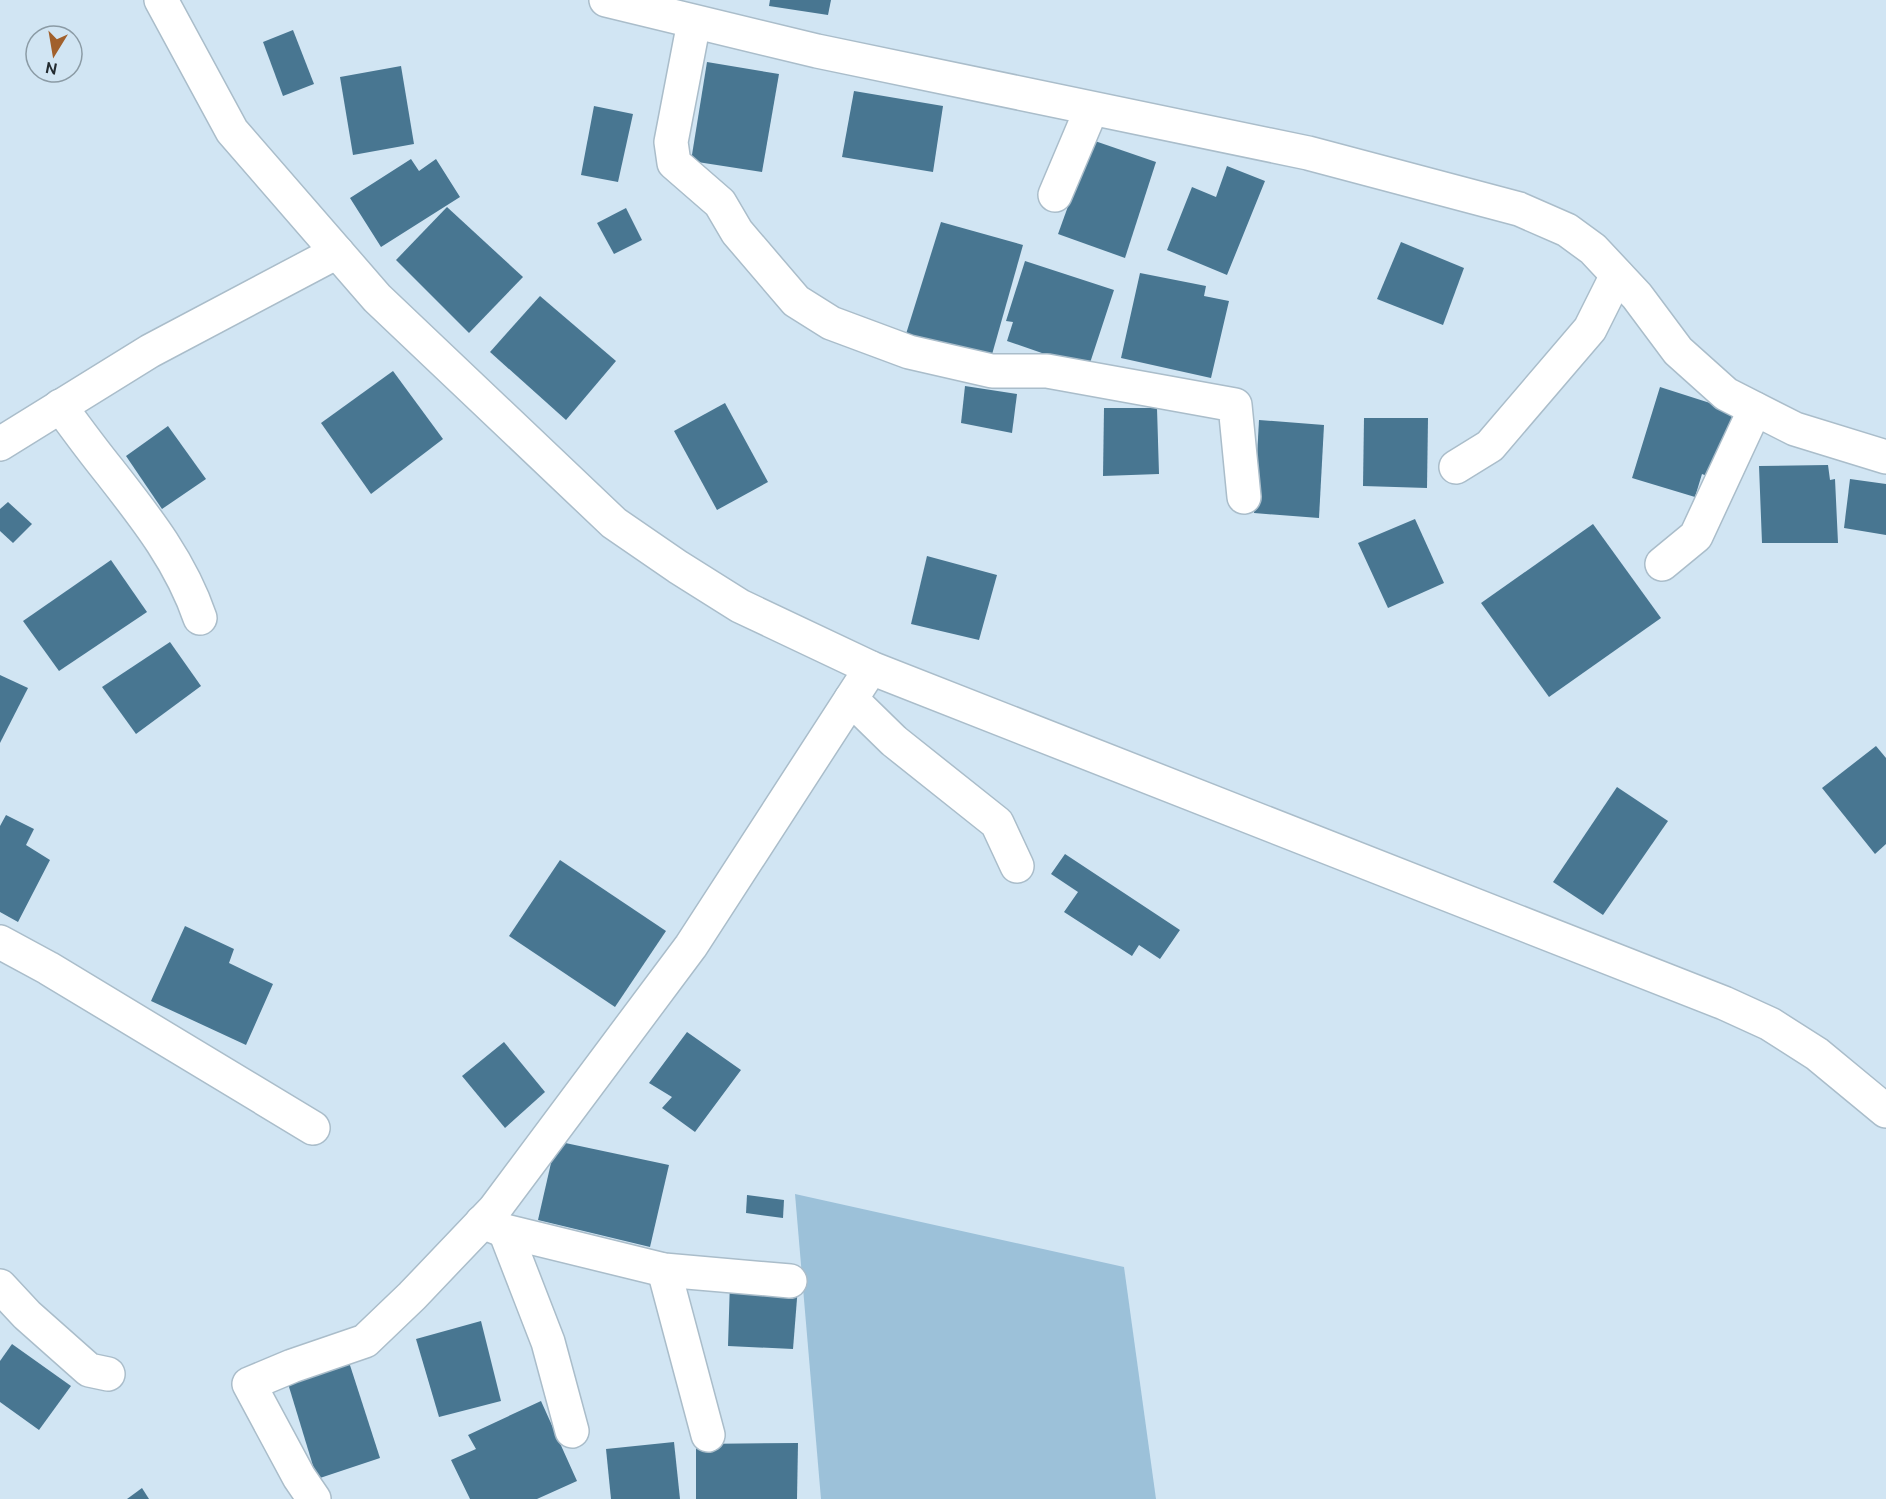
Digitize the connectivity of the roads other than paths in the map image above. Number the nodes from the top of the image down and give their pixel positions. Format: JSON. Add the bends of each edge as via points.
{"nodes":[{"id":1,"x":161,"y":0,"type":"edge"},
{"id":2,"x":606,"y":0,"type":"edge"},
{"id":3,"x":694,"y":22,"type":"junction"},
{"id":4,"x":1092,"y":110,"type":"junction"},
{"id":5,"x":1055,"y":195,"type":"dead end"},
{"id":6,"x":337,"y":252,"type":"junction"},
{"id":7,"x":1617,"y":274,"type":"junction"},
{"id":8,"x":60,"y":405,"type":"junction"},
{"id":9,"x":1755,"y":409,"type":"junction"},
{"id":10,"x":0,"y":444,"type":"edge"},
{"id":11,"x":1886,"y":457,"type":"edge"},
{"id":12,"x":1456,"y":467,"type":"dead end"},
{"id":13,"x":1244,"y":497,"type":"dead end"},
{"id":14,"x":1662,"y":564,"type":"dead end"},
{"id":15,"x":200,"y":618,"type":"dead end"},
{"id":16,"x":871,"y":668,"type":"junction"},
{"id":17,"x":851,"y":699,"type":"junction"},
{"id":18,"x":1017,"y":866,"type":"dead end"},
{"id":19,"x":0,"y":942,"type":"edge"},
{"id":20,"x":1886,"y":1111,"type":"edge"},
{"id":21,"x":313,"y":1128,"type":"dead end"},
{"id":22,"x":494,"y":1226,"type":"junction"},
{"id":23,"x":664,"y":1270,"type":"junction"},
{"id":24,"x":790,"y":1281,"type":"dead end"},
{"id":25,"x":0,"y":1286,"type":"edge"},
{"id":26,"x":108,"y":1374,"type":"dead end"},
{"id":27,"x":572,"y":1431,"type":"dead end"},
{"id":28,"x":708,"y":1435,"type":"dead end"},
{"id":29,"x":314,"y":1499,"type":"edge"}],
"edges":[{"from":1,"to":6,"type":"street","via":[[232,131]]},
{"from":2,"to":3,"type":"street"},
{"from":3,"to":4,"type":"street"},
{"from":3,"to":13,"type":"street","via":[[671,142],[674,163],[720,203],[737,232],[796,301],[831,323],[909,352],[992,371],[1047,371],[1235,405]]},
{"from":4,"to":5,"type":"street"},
{"from":4,"to":7,"type":"street","via":[[1308,153],[1519,209],[1567,230]]},
{"from":6,"to":8,"type":"street","via":[[150,351]]},
{"from":6,"to":16,"type":"street","via":[[377,298],[614,523],[740,606]]},
{"from":7,"to":9,"type":"street","via":[[1678,351],[1726,394]]},
{"from":7,"to":12,"type":"street","via":[[1590,329],[1490,446]]},
{"from":8,"to":10,"type":"street"},
{"from":8,"to":15,"type":"street","via":[[175,560]]},
{"from":9,"to":11,"type":"street","via":[[1795,429]]},
{"from":9,"to":14,"type":"street","via":[[1696,536]]},
{"from":16,"to":17,"type":"street"},
{"from":16,"to":20,"type":"street","via":[[1724,1003],[1770,1024],[1817,1054]]},
{"from":17,"to":18,"type":"street","via":[[894,741],[997,823]]},
{"from":17,"to":22,"type":"street","via":[[691,946],[494,1210]]},
{"from":19,"to":21,"type":"street"},
{"from":22,"to":23,"type":"street"},
{"from":22,"to":27,"type":"street","via":[[548,1342]]},
{"from":22,"to":29,"type":"street","via":[[364,1341],[249,1384]]},
{"from":23,"to":24,"type":"street"},
{"from":23,"to":28,"type":"street"},
{"from":25,"to":26,"type":"street","via":[[89,1370]]}]}
